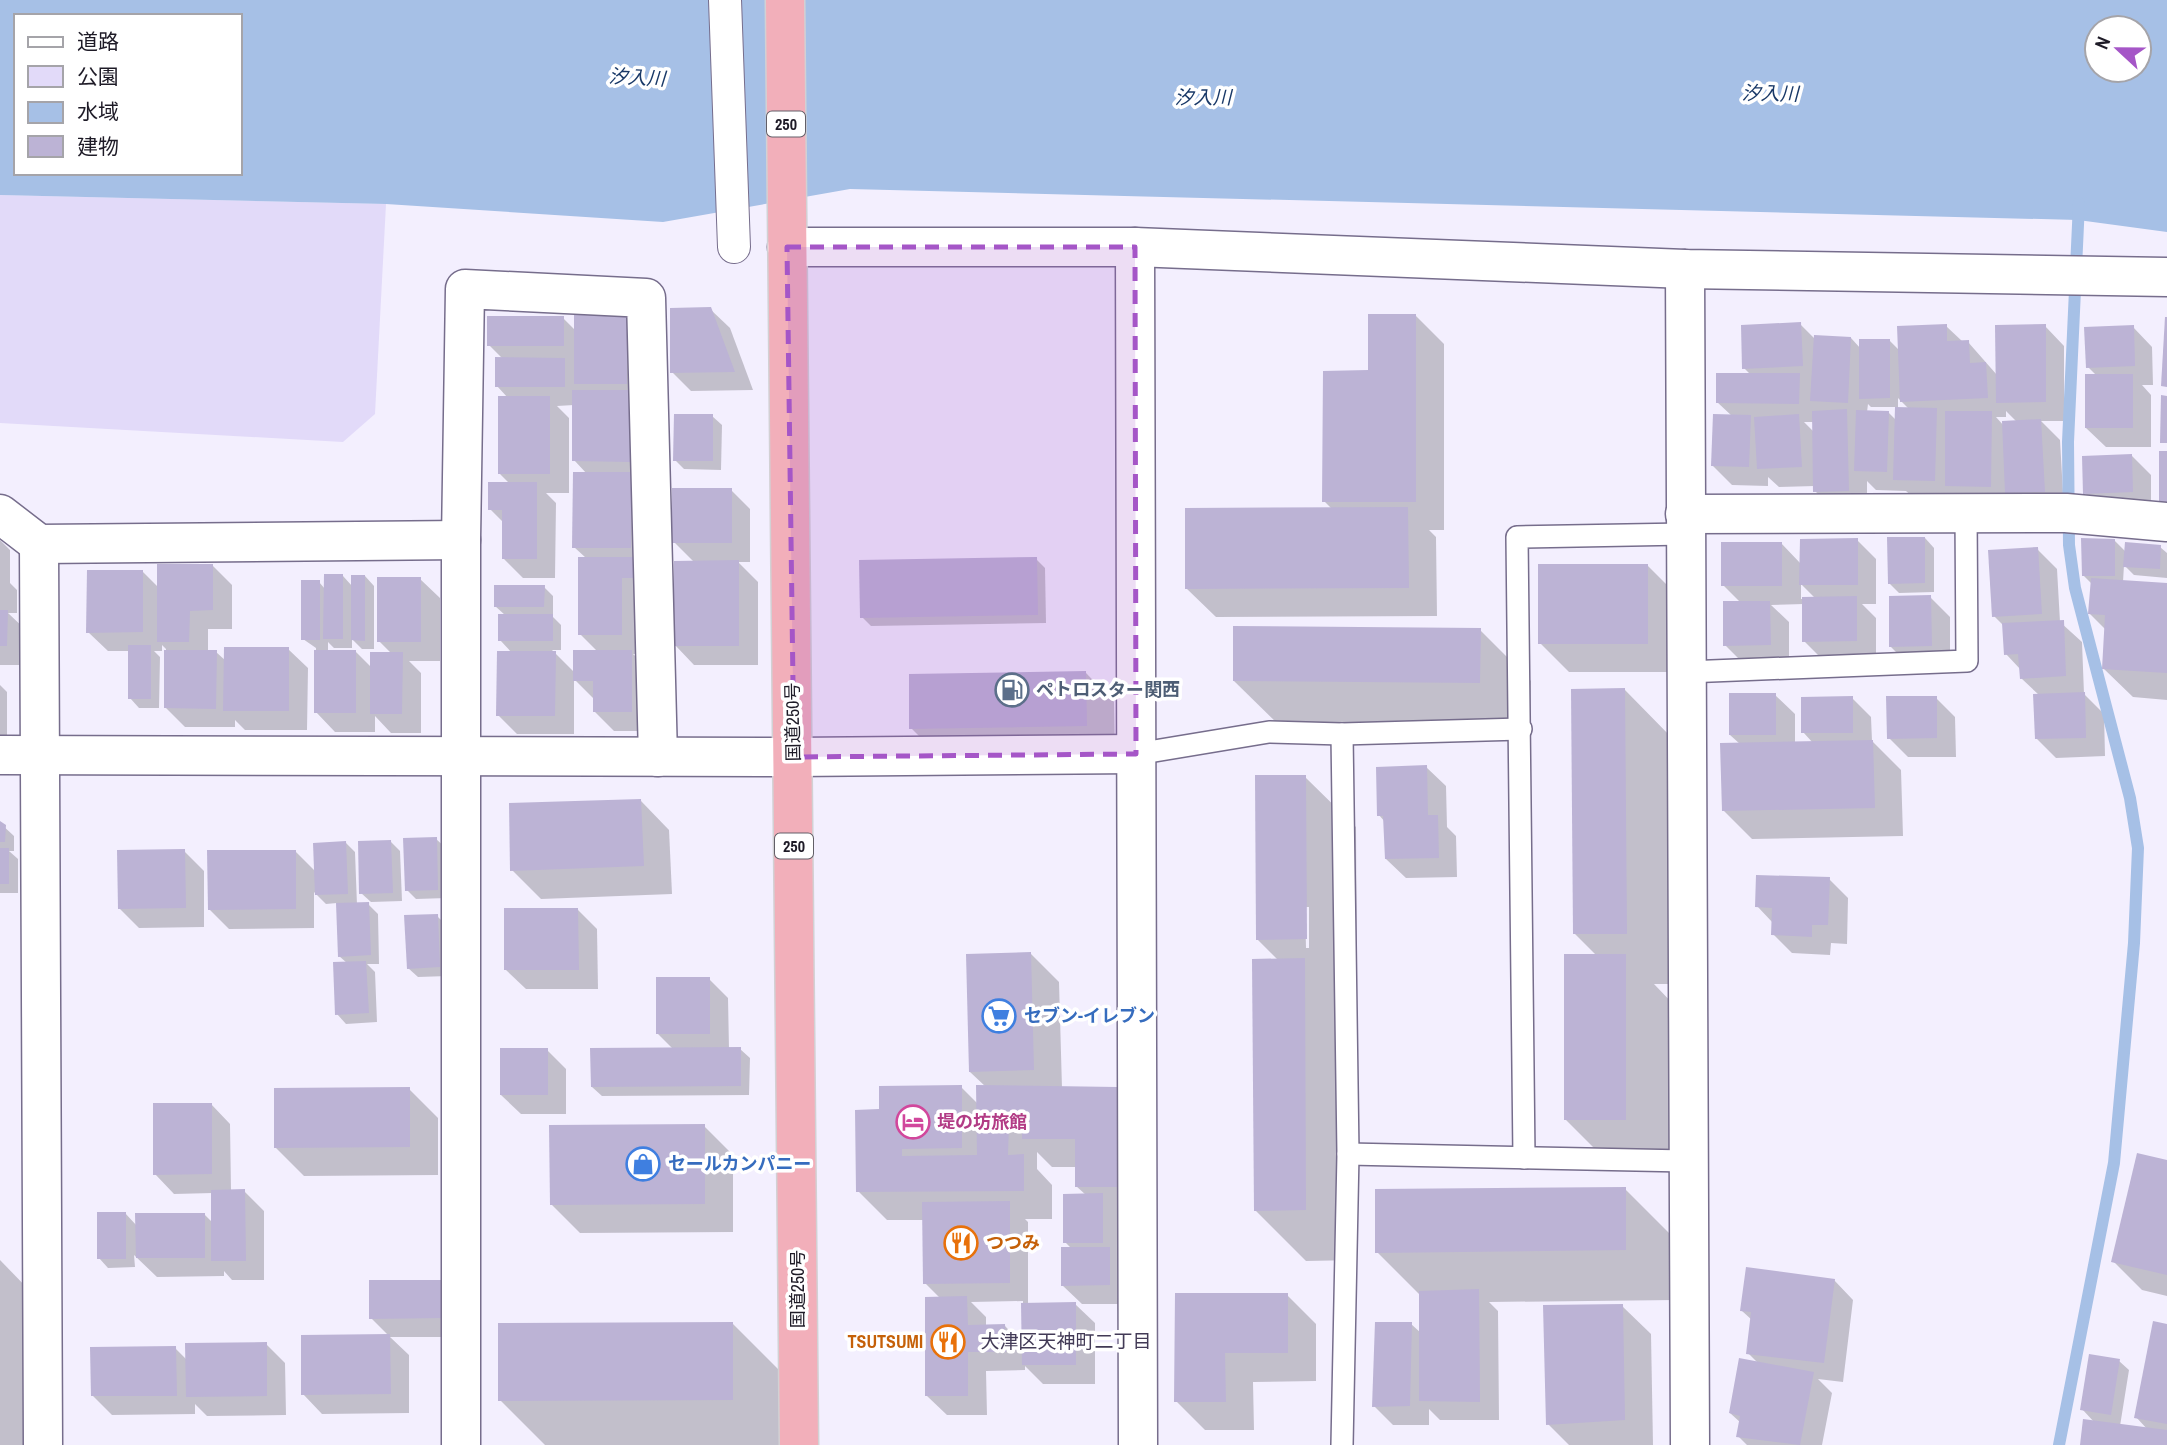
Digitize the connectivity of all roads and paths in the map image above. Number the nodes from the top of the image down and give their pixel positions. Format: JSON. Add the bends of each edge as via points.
{"nodes":[{"id":1,"x":725,"y":0,"type":"edge"},
{"id":2,"x":785,"y":0,"type":"edge"},
{"id":3,"x":734,"y":247,"type":"dead end"},
{"id":4,"x":787,"y":247,"type":"junction"},
{"id":5,"x":1135,"y":247,"type":"junction"},
{"id":6,"x":1685,"y":269,"type":"junction"},
{"id":7,"x":2167,"y":277,"type":"edge"},
{"id":8,"x":1966,"y":513,"type":"junction"},
{"id":9,"x":0,"y":514,"type":"edge"},
{"id":10,"x":2167,"y":522,"type":"edge"},
{"id":11,"x":1685,"y":524,"type":"junction"},
{"id":12,"x":461,"y":540,"type":"junction"},
{"id":13,"x":39,"y":544,"type":"junction"},
{"id":14,"x":1685,"y":672,"type":"junction"},
{"id":15,"x":1521,"y":729,"type":"junction"},
{"id":16,"x":1342,"y":734,"type":"junction"},
{"id":17,"x":1136,"y":754,"type":"junction"},
{"id":18,"x":0,"y":755,"type":"edge"},
{"id":19,"x":40,"y":755,"type":"junction"},
{"id":20,"x":461,"y":757,"type":"junction"},
{"id":21,"x":658,"y":757,"type":"junction"},
{"id":22,"x":794,"y":757,"type":"junction"},
{"id":23,"x":1348,"y":1154,"type":"junction"},
{"id":24,"x":1524,"y":1158,"type":"junction"},
{"id":25,"x":1686,"y":1161,"type":"junction"},
{"id":26,"x":43,"y":1445,"type":"edge"},
{"id":27,"x":461,"y":1445,"type":"edge"},
{"id":28,"x":799,"y":1445,"type":"edge"},
{"id":29,"x":1138,"y":1445,"type":"edge"},
{"id":30,"x":1342,"y":1445,"type":"edge"},
{"id":31,"x":1690,"y":1445,"type":"edge"}],
"edges":[{"from":1,"to":3,"type":"street"},
{"from":2,"to":4,"type":"highway","name":"国道250号","number":"250"},
{"from":4,"to":5,"type":"street"},
{"from":4,"to":22,"type":"highway","name":"国道250号","number":"250"},
{"from":5,"to":6,"type":"street"},
{"from":5,"to":17,"type":"street"},
{"from":6,"to":7,"type":"street"},
{"from":6,"to":11,"type":"street"},
{"from":8,"to":10,"type":"street","via":[[2066,513]]},
{"from":8,"to":11,"type":"street"},
{"from":8,"to":14,"type":"lane","via":[[1967,662]]},
{"from":9,"to":13,"type":"street"},
{"from":11,"to":14,"type":"street"},
{"from":11,"to":15,"type":"lane","via":[[1517,537]]},
{"from":12,"to":13,"type":"street"},
{"from":12,"to":20,"type":"street"},
{"from":12,"to":21,"type":"street","via":[[465,289],[646,298]]},
{"from":13,"to":19,"type":"street"},
{"from":14,"to":25,"type":"street"},
{"from":15,"to":16,"type":"lane"},
{"from":15,"to":24,"type":"lane"},
{"from":16,"to":17,"type":"lane","via":[[1269,732]]},
{"from":16,"to":23,"type":"lane"},
{"from":17,"to":22,"type":"street"},
{"from":17,"to":29,"type":"street"},
{"from":18,"to":19,"type":"street"},
{"from":19,"to":20,"type":"street"},
{"from":19,"to":26,"type":"street"},
{"from":20,"to":21,"type":"street"},
{"from":20,"to":27,"type":"street"},
{"from":21,"to":22,"type":"street"},
{"from":22,"to":28,"type":"highway","name":"国道250号","number":"250"},
{"from":23,"to":24,"type":"lane"},
{"from":23,"to":30,"type":"lane"},
{"from":24,"to":25,"type":"lane"},
{"from":25,"to":31,"type":"street"}]}
